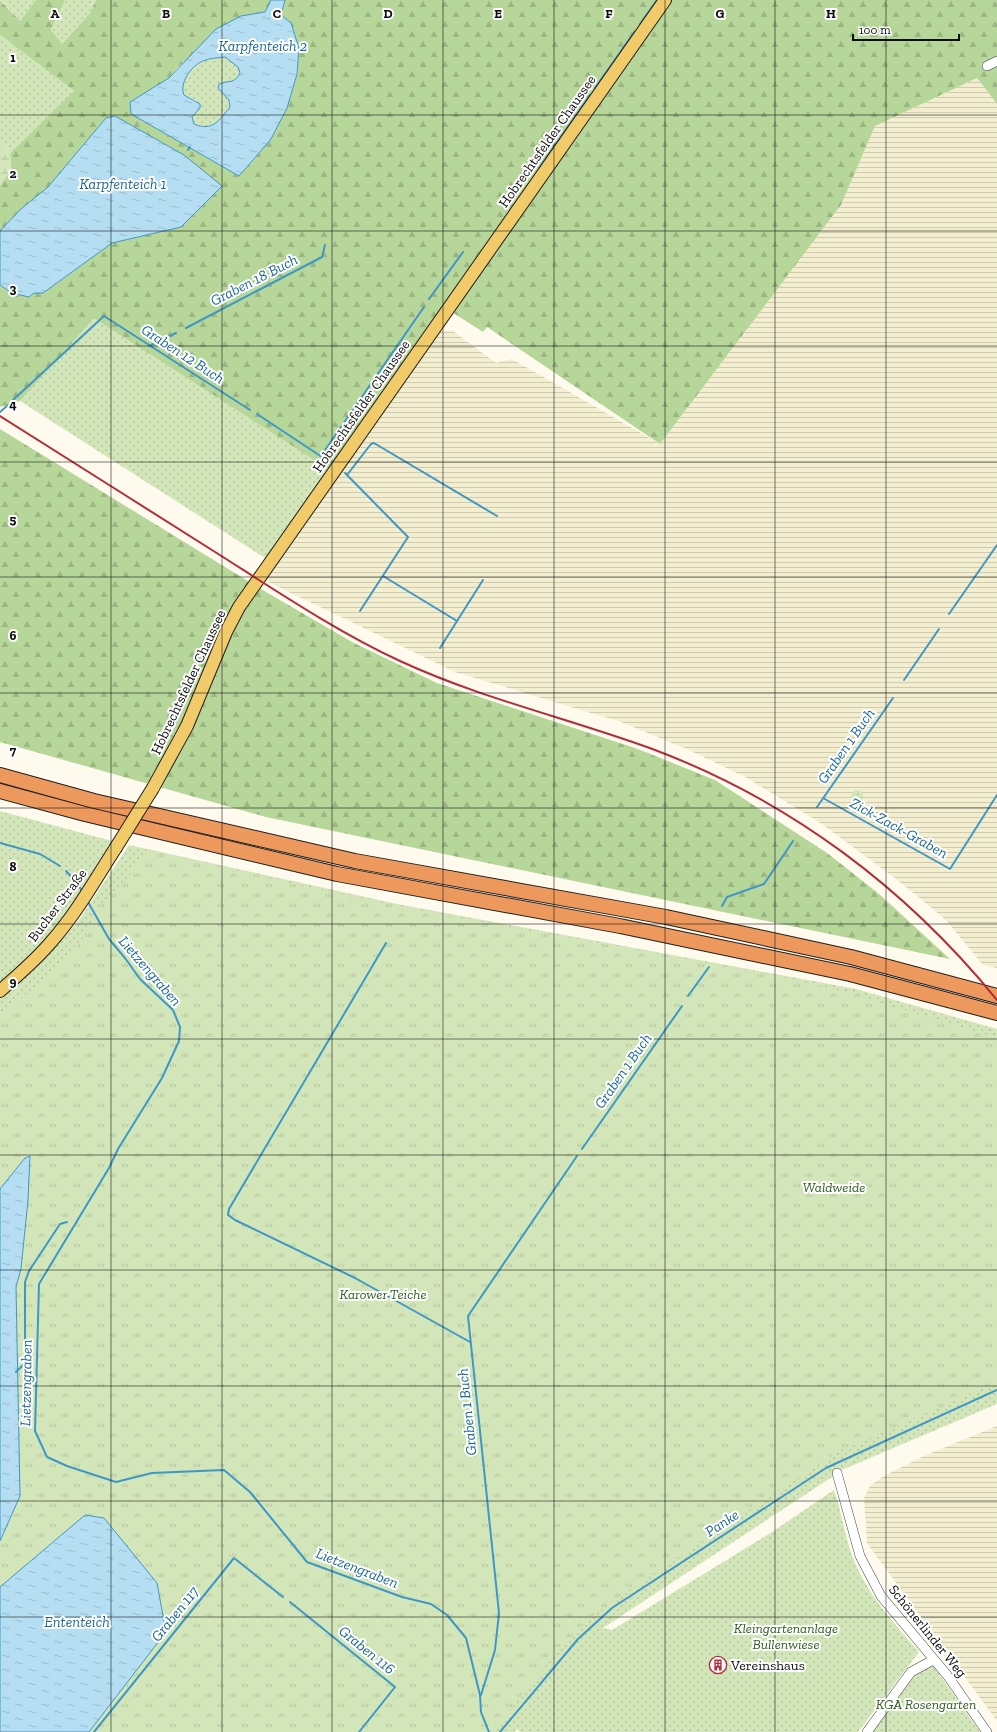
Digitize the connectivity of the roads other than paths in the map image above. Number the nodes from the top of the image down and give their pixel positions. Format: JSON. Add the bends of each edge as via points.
{"nodes":[{"id":1,"x":664,"y":0,"type":"edge"},
{"id":2,"x":997,"y":61,"type":"edge"},
{"id":3,"x":987,"y":66,"type":"dead end"},
{"id":4,"x":0,"y":775,"type":"edge"},
{"id":5,"x":0,"y":791,"type":"edge"},
{"id":6,"x":115,"y":849,"type":"joint"},
{"id":7,"x":0,"y":991,"type":"edge"},
{"id":8,"x":997,"y":996,"type":"edge"},
{"id":9,"x":997,"y":1013,"type":"edge"},
{"id":10,"x":837,"y":1473,"type":"dead end"},
{"id":11,"x":933,"y":1660,"type":"junction"},
{"id":12,"x":867,"y":1732,"type":"edge"},
{"id":13,"x":987,"y":1732,"type":"edge"}],
"edges":[{"from":1,"to":6,"type":"main road","name":"Hobrechtsfelder Chaussee","bridge":true,"via":[[239,607],[223,638],[187,726]]},
{"from":2,"to":3,"type":"street"},
{"from":4,"to":8,"type":"highway","via":[[94,801],[355,861],[666,917],[850,957]]},
{"from":5,"to":9,"type":"highway","via":[[85,814],[337,874],[620,926],[850,974]]},
{"from":6,"to":7,"type":"main road","name":"Bucher Straße","via":[[52,942]]},
{"from":10,"to":11,"type":"street","name":"Schönerlinder Weg","via":[[860,1556],[881,1596]]},
{"from":11,"to":12,"type":"street","via":[[911,1672]]},
{"from":11,"to":13,"type":"street","name":"Schönerlinder Weg","via":[[947,1675]]}]}
